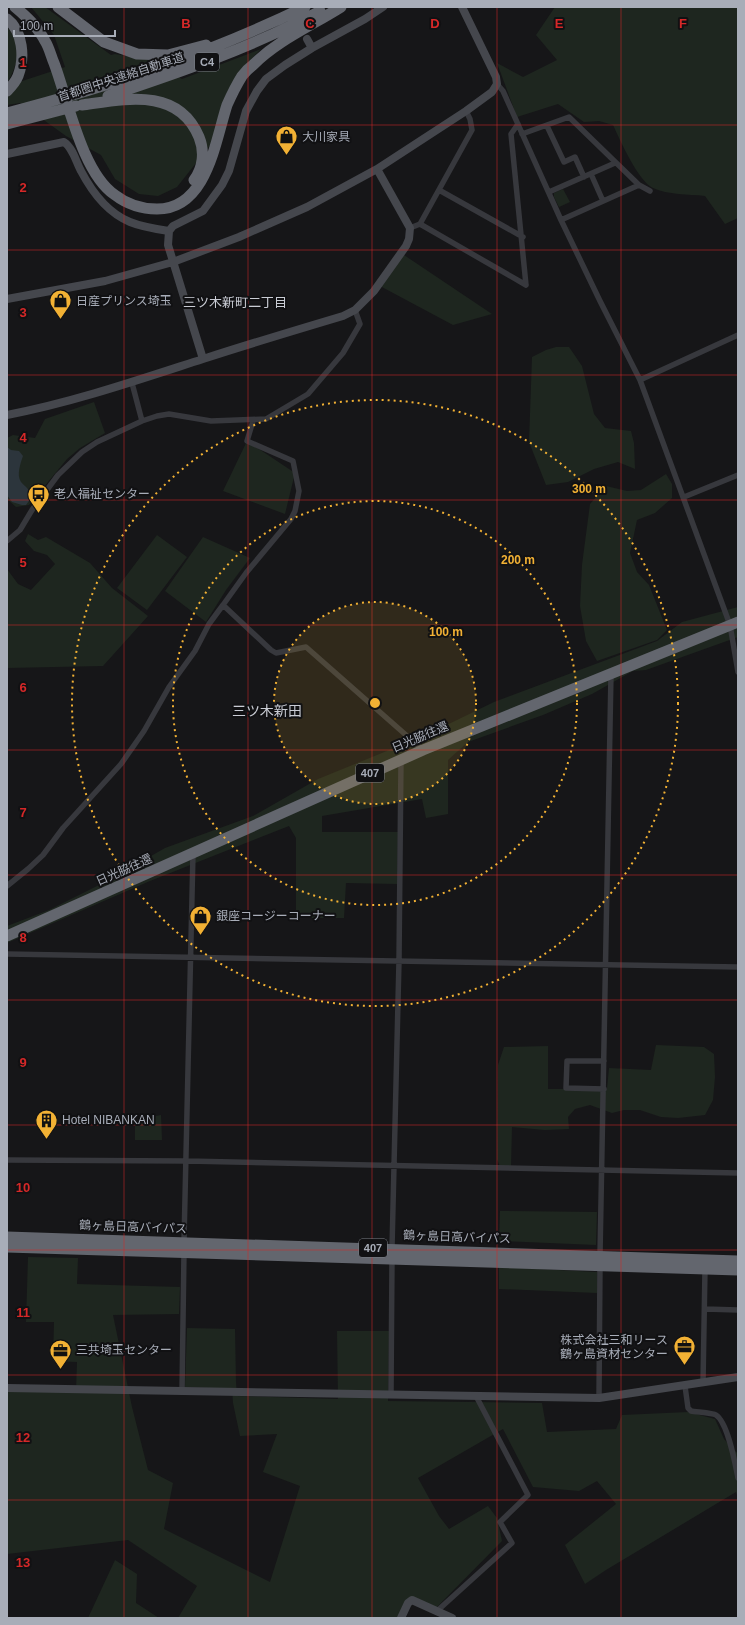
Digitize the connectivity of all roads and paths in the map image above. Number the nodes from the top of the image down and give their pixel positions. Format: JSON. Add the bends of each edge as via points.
{"nodes":[{"id":1,"x":15,"y":7,"type":"edge"},
{"id":2,"x":25,"y":7,"type":"edge"},
{"id":3,"x":58,"y":7,"type":"edge"},
{"id":4,"x":305,"y":7,"type":"edge"},
{"id":5,"x":328,"y":7,"type":"edge"},
{"id":6,"x":341,"y":7,"type":"edge"},
{"id":7,"x":383,"y":7,"type":"edge"},
{"id":8,"x":462,"y":7,"type":"edge"},
{"id":9,"x":7,"y":19,"type":"edge"},
{"id":10,"x":251,"y":32,"type":"junction"},
{"id":11,"x":307,"y":39,"type":"dead end"},
{"id":12,"x":312,"y":48,"type":"junction"},
{"id":13,"x":497,"y":84,"type":"junction"},
{"id":14,"x":7,"y":91,"type":"edge"},
{"id":15,"x":58,"y":105,"type":"junction"},
{"id":16,"x":82,"y":105,"type":"junction"},
{"id":17,"x":466,"y":111,"type":"junction"},
{"id":18,"x":7,"y":113,"type":"edge"},
{"id":19,"x":7,"y":124,"type":"edge"},
{"id":20,"x":518,"y":124,"type":"junction"},
{"id":21,"x":547,"y":126,"type":"junction"},
{"id":22,"x":522,"y":134,"type":"junction"},
{"id":23,"x":7,"y":154,"type":"edge"},
{"id":24,"x":615,"y":163,"type":"junction"},
{"id":25,"x":377,"y":169,"type":"junction"},
{"id":26,"x":591,"y":174,"type":"junction"},
{"id":27,"x":584,"y":176,"type":"junction"},
{"id":28,"x":639,"y":185,"type":"junction"},
{"id":29,"x":439,"y":190,"type":"junction"},
{"id":30,"x":650,"y":191,"type":"dead end"},
{"id":31,"x":549,"y":192,"type":"junction"},
{"id":32,"x":603,"y":201,"type":"junction"},
{"id":33,"x":561,"y":220,"type":"junction"},
{"id":34,"x":420,"y":224,"type":"junction"},
{"id":35,"x":410,"y":228,"type":"junction"},
{"id":36,"x":169,"y":231,"type":"junction"},
{"id":37,"x":523,"y":237,"type":"junction"},
{"id":38,"x":173,"y":262,"type":"junction"},
{"id":39,"x":7,"y":299,"type":"edge"},
{"id":40,"x":355,"y":310,"type":"junction"},
{"id":41,"x":738,"y":335,"type":"edge"},
{"id":42,"x":203,"y":359,"type":"junction"},
{"id":43,"x":640,"y":380,"type":"junction"},
{"id":44,"x":132,"y":383,"type":"junction"},
{"id":45,"x":7,"y":415,"type":"edge"},
{"id":46,"x":142,"y":421,"type":"junction"},
{"id":47,"x":253,"y":421,"type":"junction"},
{"id":48,"x":738,"y":475,"type":"edge"},
{"id":49,"x":684,"y":497,"type":"junction"},
{"id":50,"x":7,"y":541,"type":"edge"},
{"id":51,"x":223,"y":605,"type":"junction"},
{"id":52,"x":734,"y":623,"type":"edge"},
{"id":53,"x":738,"y":672,"type":"edge"},
{"id":54,"x":611,"y":673,"type":"junction"},
{"id":55,"x":423,"y":750,"type":"junction"},
{"id":56,"x":401,"y":760,"type":"junction"},
{"id":57,"x":193,"y":853,"type":"junction"},
{"id":58,"x":7,"y":886,"type":"edge"},
{"id":59,"x":7,"y":936,"type":"edge"},
{"id":60,"x":7,"y":954,"type":"edge"},
{"id":61,"x":190,"y":956,"type":"junction"},
{"id":62,"x":399,"y":961,"type":"junction"},
{"id":63,"x":606,"y":965,"type":"junction"},
{"id":64,"x":738,"y":967,"type":"edge"},
{"id":65,"x":604,"y":1061,"type":"junction"},
{"id":66,"x":604,"y":1089,"type":"junction"},
{"id":67,"x":7,"y":1160,"type":"edge"},
{"id":68,"x":187,"y":1162,"type":"junction"},
{"id":69,"x":394,"y":1167,"type":"junction"},
{"id":70,"x":603,"y":1170,"type":"junction"},
{"id":71,"x":738,"y":1173,"type":"edge"},
{"id":72,"x":7,"y":1237,"type":"edge"},
{"id":73,"x":7,"y":1247,"type":"edge"},
{"id":74,"x":184,"y":1247,"type":"junction"},
{"id":75,"x":392,"y":1253,"type":"junction"},
{"id":76,"x":600,"y":1260,"type":"junction"},
{"id":77,"x":738,"y":1261,"type":"edge"},
{"id":78,"x":705,"y":1269,"type":"junction"},
{"id":79,"x":738,"y":1270,"type":"edge"},
{"id":80,"x":705,"y":1309,"type":"junction"},
{"id":81,"x":738,"y":1310,"type":"edge"},
{"id":82,"x":738,"y":1377,"type":"edge"},
{"id":83,"x":703,"y":1383,"type":"junction"},
{"id":84,"x":685,"y":1386,"type":"junction"},
{"id":85,"x":7,"y":1388,"type":"edge"},
{"id":86,"x":182,"y":1392,"type":"junction"},
{"id":87,"x":391,"y":1394,"type":"junction"},
{"id":88,"x":476,"y":1396,"type":"junction"},
{"id":89,"x":599,"y":1398,"type":"junction"},
{"id":90,"x":738,"y":1478,"type":"edge"},
{"id":91,"x":437,"y":1611,"type":"junction"},
{"id":92,"x":401,"y":1618,"type":"edge"},
{"id":93,"x":452,"y":1618,"type":"edge"}],
"edges":[{"from":1,"to":6,"type":"highway","via":[[31,20],[46,41],[84,153],[95,175],[109,191],[124,202],[144,209],[165,209],[184,201],[198,187],[211,160],[228,103],[243,75],[279,43]]},
{"from":2,"to":16,"type":"highway","via":[[49,36],[82,130],[97,166],[110,183],[122,194],[143,203],[161,203],[178,196],[198,174],[203,157],[201,142],[195,127],[184,113],[170,105],[129,98]]},
{"from":3,"to":10,"type":"highway","via":[[104,42],[137,54],[168,55]]},
{"from":4,"to":10,"type":"highway","name":"首都圏中央連絡自動車道","number":"C4"},
{"from":5,"to":16,"type":"highway","name":"首都圏中央連絡自動車道","number":"C4","via":[[219,58]]},
{"from":7,"to":12,"type":"street"},
{"from":8,"to":13,"type":"street"},
{"from":9,"to":14,"type":"highway","via":[[18,34],[22,48],[22,63],[18,77]]},
{"from":10,"to":15,"type":"highway","name":"首都圏中央連絡自動車道","number":"C4","via":[[143,74],[79,94]]},
{"from":11,"to":12,"type":"street"},
{"from":12,"to":36,"type":"street","via":[[266,79],[246,111],[229,171],[222,185],[202,211],[173,226]]},
{"from":13,"to":17,"type":"street","via":[[492,92]]},
{"from":13,"to":20,"type":"street","via":[[503,91]]},
{"from":15,"to":16,"type":"highway","name":"首都圏中央連絡自動車道","number":"C4"},
{"from":15,"to":18,"type":"highway","name":"首都圏中央連絡自動車道","number":"C4"},
{"from":15,"to":19,"type":"highway","name":"首都圏中央連絡自動車道","number":"C4"},
{"from":17,"to":25,"type":"street"},
{"from":17,"to":29,"type":"street","via":[[472,130]]},
{"from":20,"to":22,"type":"street"},
{"from":20,"to":37,"type":"street","via":[[511,134]]},
{"from":21,"to":22,"type":"street"},
{"from":21,"to":24,"type":"street","via":[[569,117]]},
{"from":21,"to":27,"type":"street","via":[[564,162],[575,157]]},
{"from":22,"to":31,"type":"street"},
{"from":23,"to":36,"type":"street","via":[[64,142],[70,148],[88,183],[117,215],[129,222]]},
{"from":24,"to":26,"type":"street"},
{"from":24,"to":28,"type":"street"},
{"from":25,"to":35,"type":"street"},
{"from":25,"to":38,"type":"street","via":[[307,207]]},
{"from":26,"to":27,"type":"street"},
{"from":26,"to":32,"type":"street"},
{"from":27,"to":31,"type":"street"},
{"from":28,"to":30,"type":"street"},
{"from":28,"to":32,"type":"street"},
{"from":29,"to":34,"type":"street"},
{"from":29,"to":37,"type":"street"},
{"from":31,"to":33,"type":"street"},
{"from":32,"to":33,"type":"street"},
{"from":33,"to":43,"type":"street"},
{"from":34,"to":35,"type":"street"},
{"from":34,"to":37,"type":"street","via":[[526,285]]},
{"from":35,"to":40,"type":"street","via":[[406,246],[374,291]]},
{"from":36,"to":38,"type":"street","via":[[168,245]]},
{"from":38,"to":39,"type":"street","via":[[105,281]]},
{"from":38,"to":42,"type":"street"},
{"from":40,"to":42,"type":"street","via":[[343,316]]},
{"from":40,"to":47,"type":"street","via":[[360,324],[352,340],[310,392],[266,419]]},
{"from":41,"to":43,"type":"street"},
{"from":42,"to":44,"type":"street"},
{"from":43,"to":49,"type":"street"},
{"from":44,"to":45,"type":"street","via":[[39,409]]},
{"from":44,"to":46,"type":"street"},
{"from":46,"to":47,"type":"street","via":[[169,414],[211,421]]},
{"from":46,"to":50,"type":"street","via":[[106,436],[82,452],[49,485],[20,530]]},
{"from":47,"to":51,"type":"street","via":[[247,441],[293,461],[299,491],[298,502],[291,519]]},
{"from":48,"to":49,"type":"street"},
{"from":49,"to":52,"type":"street"},
{"from":51,"to":55,"type":"street","via":[[276,653],[306,647]]},
{"from":51,"to":58,"type":"street","via":[[121,764],[63,828],[43,855]]},
{"from":52,"to":53,"type":"street"},
{"from":52,"to":54,"type":"highway","name":"日光脇往還","number":"407"},
{"from":54,"to":55,"type":"highway","name":"日光脇往還","number":"407"},
{"from":54,"to":63,"type":"street"},
{"from":55,"to":56,"type":"highway","name":"日光脇往還","number":"407"},
{"from":56,"to":57,"type":"highway","name":"日光脇往還","number":"407"},
{"from":56,"to":62,"type":"street"},
{"from":57,"to":59,"type":"highway","name":"日光脇往還","number":"407"},
{"from":57,"to":61,"type":"street"},
{"from":60,"to":61,"type":"street"},
{"from":61,"to":62,"type":"street"},
{"from":61,"to":68,"type":"street"},
{"from":62,"to":63,"type":"street"},
{"from":62,"to":69,"type":"street"},
{"from":63,"to":64,"type":"street"},
{"from":63,"to":65,"type":"street"},
{"from":65,"to":66,"type":"street"},
{"from":65,"to":66,"type":"street","via":[[567,1061],[566,1088]]},
{"from":66,"to":70,"type":"street"},
{"from":67,"to":68,"type":"street"},
{"from":68,"to":69,"type":"street"},
{"from":68,"to":74,"type":"street"},
{"from":69,"to":70,"type":"street"},
{"from":69,"to":75,"type":"street"},
{"from":70,"to":71,"type":"street"},
{"from":70,"to":76,"type":"street"},
{"from":72,"to":74,"type":"highway","name":"鶴ヶ島日高バイパス","number":"407"},
{"from":73,"to":74,"type":"highway","name":"鶴ヶ島日高バイパス","number":"407"},
{"from":74,"to":75,"type":"highway","name":"鶴ヶ島日高バイパス","number":"407"},
{"from":74,"to":86,"type":"street"},
{"from":75,"to":76,"type":"highway","name":"鶴ヶ島日高バイパス","number":"407"},
{"from":75,"to":87,"type":"street"},
{"from":76,"to":77,"type":"highway","name":"鶴ヶ島日高バイパス","number":"407"},
{"from":76,"to":78,"type":"highway","name":"鶴ヶ島日高バイパス","number":"407"},
{"from":76,"to":89,"type":"street"},
{"from":78,"to":79,"type":"highway","name":"鶴ヶ島日高バイパス","number":"407"},
{"from":78,"to":80,"type":"street"},
{"from":80,"to":81,"type":"street"},
{"from":80,"to":83,"type":"street"},
{"from":82,"to":83,"type":"street"},
{"from":83,"to":84,"type":"street"},
{"from":84,"to":89,"type":"street"},
{"from":84,"to":90,"type":"street","via":[[688,1408],[691,1412],[716,1415],[722,1423]]},
{"from":85,"to":86,"type":"street"},
{"from":86,"to":87,"type":"street"},
{"from":87,"to":88,"type":"street"},
{"from":88,"to":89,"type":"street"},
{"from":88,"to":91,"type":"street","via":[[528,1495],[500,1522],[512,1543]]},
{"from":91,"to":92,"type":"street","via":[[412,1600]]},
{"from":91,"to":93,"type":"street"}]}
